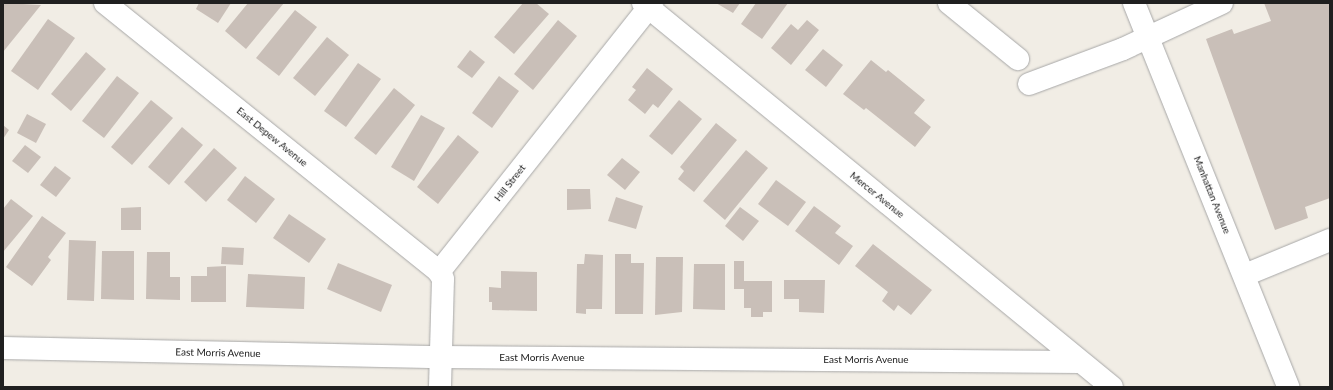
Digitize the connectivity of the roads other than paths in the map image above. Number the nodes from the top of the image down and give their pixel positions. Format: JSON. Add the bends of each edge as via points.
{"nodes":[{"id":1,"x":105,"y":3,"type":"edge"},
{"id":2,"x":949,"y":3,"type":"edge"},
{"id":3,"x":1134,"y":3,"type":"edge"},
{"id":4,"x":1222,"y":3,"type":"edge"},
{"id":5,"x":648,"y":5,"type":"edge"},
{"id":6,"x":1147,"y":37,"type":"junction"},
{"id":7,"x":1018,"y":59,"type":"dead end"},
{"id":8,"x":1029,"y":84,"type":"dead end"},
{"id":9,"x":1330,"y":240,"type":"edge"},
{"id":10,"x":439,"y":272,"type":"junction"},
{"id":11,"x":1245,"y":275,"type":"junction"},
{"id":12,"x":3,"y":331,"type":"edge"},
{"id":13,"x":14,"y":348,"type":"edge"},
{"id":14,"x":441,"y":357,"type":"junction"},
{"id":15,"x":1080,"y":362,"type":"junction"},
{"id":16,"x":440,"y":387,"type":"edge"},
{"id":17,"x":1112,"y":387,"type":"edge"},
{"id":18,"x":1288,"y":387,"type":"edge"}],
"edges":[{"from":1,"to":10,"type":"street","name":"East Depew Avenue"},
{"from":2,"to":7,"type":"street"},
{"from":3,"to":6,"type":"street","name":"Manhattan Avenue"},
{"from":4,"to":6,"type":"street"},
{"from":5,"to":10,"type":"street","name":"Hill Street"},
{"from":5,"to":15,"type":"street","name":"Mercer Avenue"},
{"from":6,"to":8,"type":"street"},
{"from":6,"to":11,"type":"street","name":"Manhattan Avenue"},
{"from":9,"to":11,"type":"street"},
{"from":10,"to":14,"type":"street","via":[[443,280]]},
{"from":11,"to":18,"type":"street","name":"Manhattan Avenue"},
{"from":12,"to":13,"type":"street"},
{"from":13,"to":14,"type":"street","name":"East Morris Avenue"},
{"from":14,"to":15,"type":"street","name":"East Morris Avenue"},
{"from":14,"to":16,"type":"street"},
{"from":15,"to":17,"type":"street","name":"Mercer Avenue"}]}
